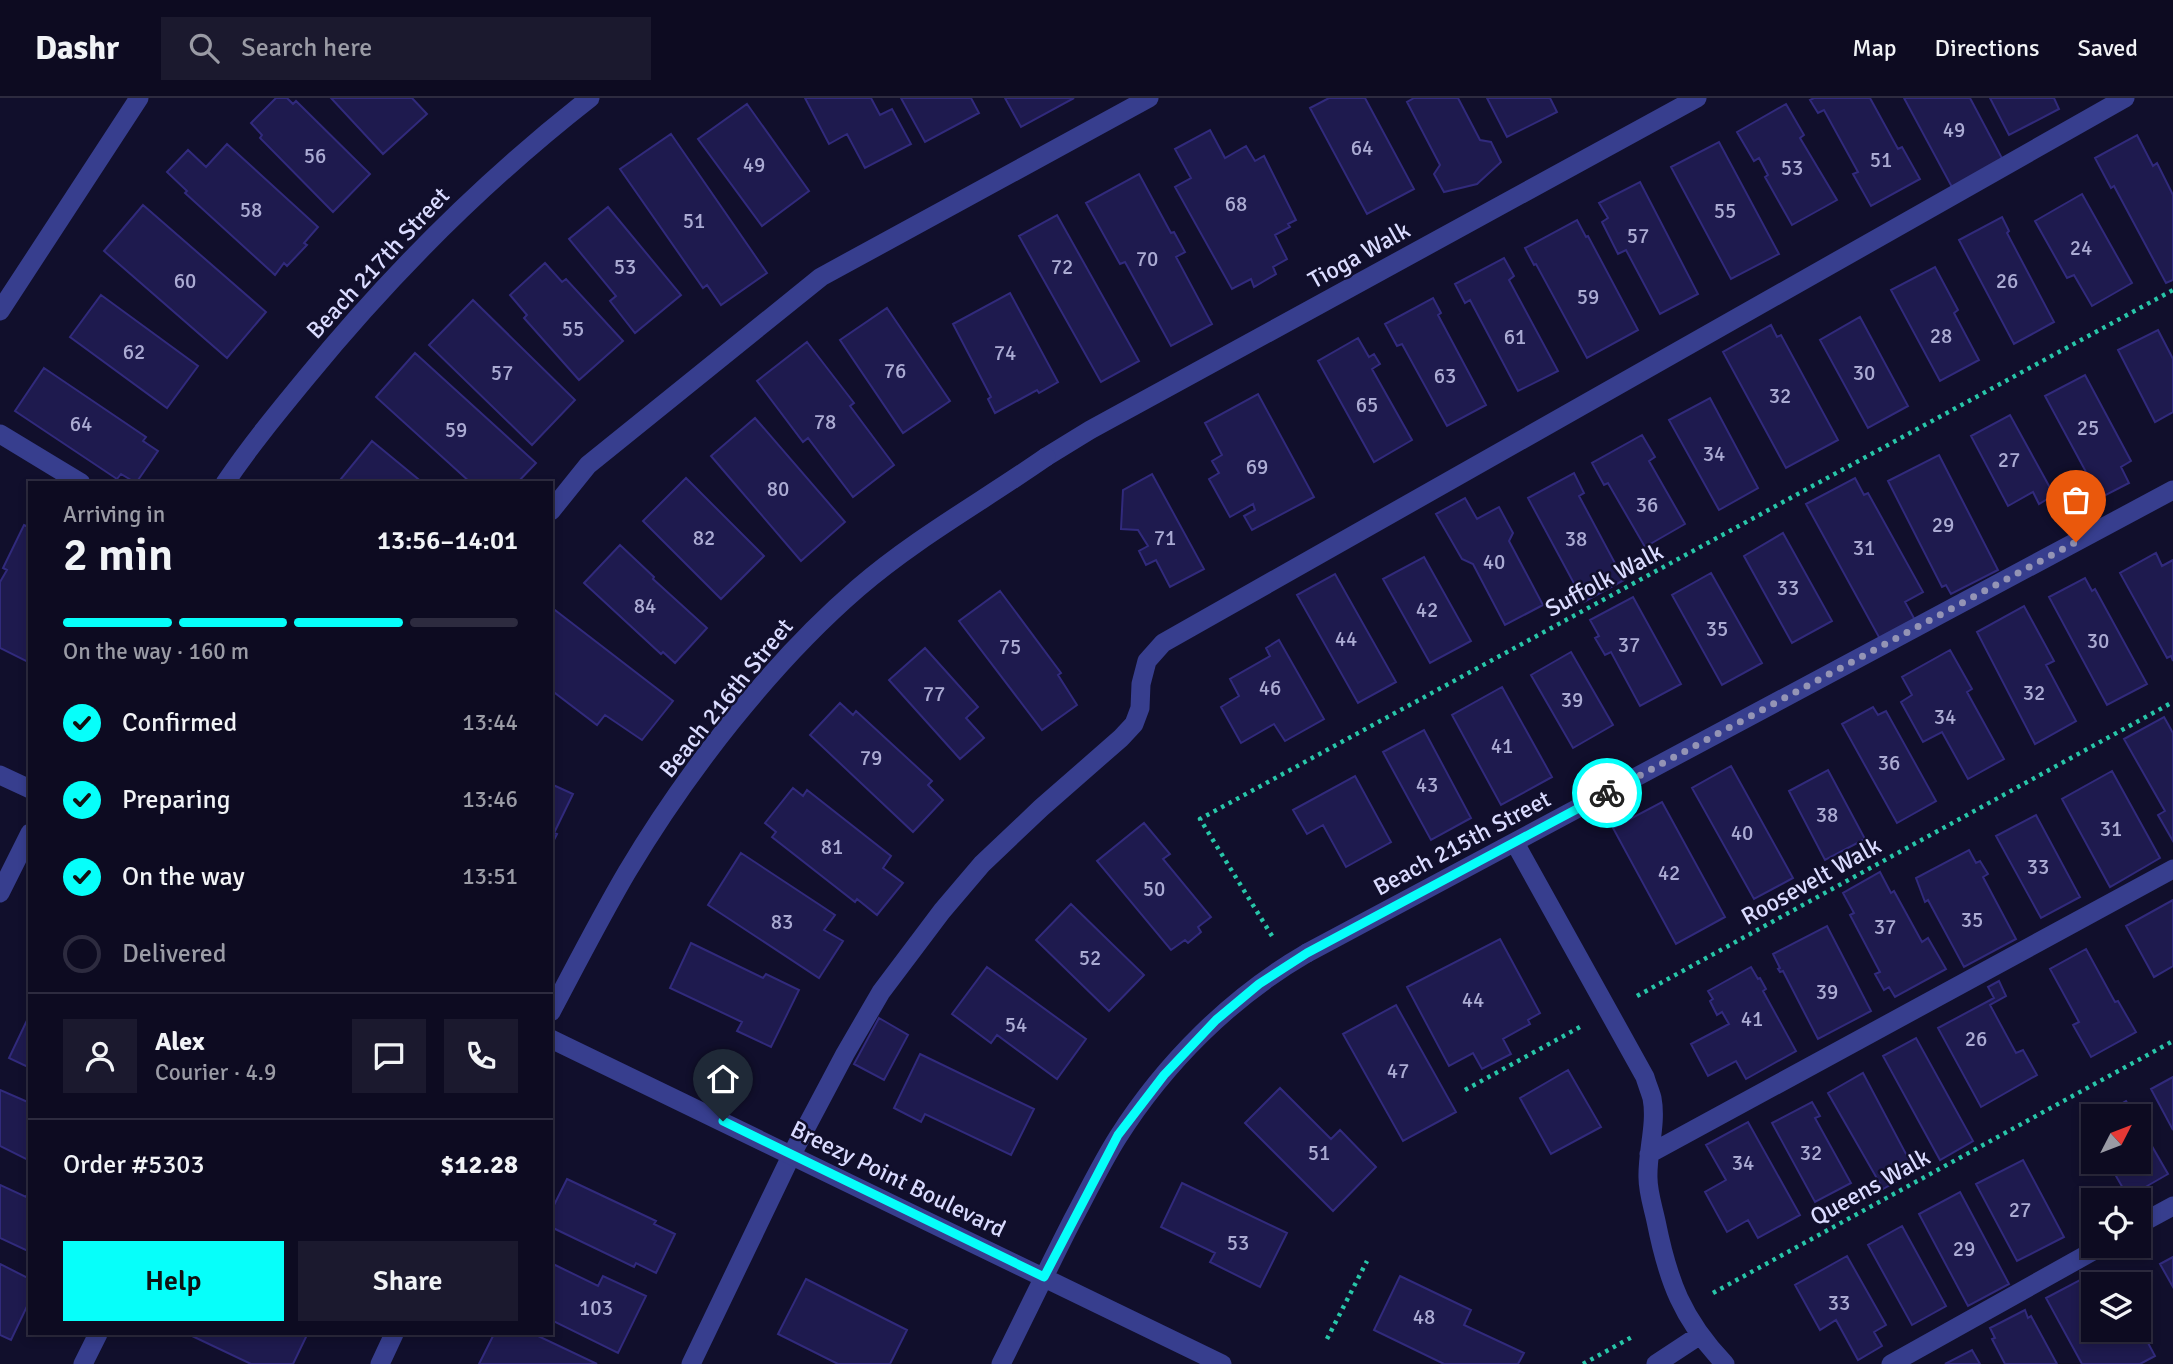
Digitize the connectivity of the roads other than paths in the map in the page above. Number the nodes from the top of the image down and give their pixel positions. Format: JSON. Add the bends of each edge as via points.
{"nodes":[{"id":1,"x":139,"y":98,"type":"edge"},
{"id":2,"x":590,"y":98,"type":"edge"},
{"id":3,"x":1149,"y":98,"type":"edge"},
{"id":4,"x":1697,"y":98,"type":"edge"},
{"id":5,"x":2125,"y":98,"type":"edge"},
{"id":6,"x":0,"y":311,"type":"edge"},
{"id":7,"x":0,"y":434,"type":"edge"},
{"id":8,"x":1046,"y":457,"type":"joint"},
{"id":9,"x":78,"y":481,"type":"edge"},
{"id":10,"x":226,"y":481,"type":"edge"},
{"id":11,"x":2173,"y":490,"type":"edge"},
{"id":12,"x":553,"y":509,"type":"edge"},
{"id":13,"x":0,"y":775,"type":"edge"},
{"id":14,"x":28,"y":788,"type":"edge"},
{"id":15,"x":28,"y":837,"type":"edge"},
{"id":16,"x":1515,"y":843,"type":"junction"},
{"id":17,"x":2173,"y":869,"type":"edge"},
{"id":18,"x":0,"y":893,"type":"edge"},
{"id":19,"x":553,"y":1009,"type":"edge"},
{"id":20,"x":553,"y":1040,"type":"edge"},
{"id":21,"x":792,"y":1154,"type":"junction"},
{"id":22,"x":1649,"y":1154,"type":"junction"},
{"id":23,"x":2173,"y":1206,"type":"edge"},
{"id":24,"x":2151,"y":1218,"type":"edge"},
{"id":25,"x":2081,"y":1258,"type":"edge"},
{"id":26,"x":1044,"y":1277,"type":"junction"},
{"id":27,"x":98,"y":1335,"type":"edge"},
{"id":28,"x":394,"y":1335,"type":"edge"},
{"id":29,"x":1700,"y":1335,"type":"junction"},
{"id":30,"x":83,"y":1364,"type":"edge"},
{"id":31,"x":380,"y":1364,"type":"edge"},
{"id":32,"x":691,"y":1364,"type":"edge"},
{"id":33,"x":1002,"y":1364,"type":"edge"},
{"id":34,"x":1222,"y":1364,"type":"edge"},
{"id":35,"x":1656,"y":1364,"type":"edge"},
{"id":36,"x":1725,"y":1364,"type":"edge"},
{"id":37,"x":1891,"y":1364,"type":"edge"}],
"edges":[{"from":1,"to":6,"type":"street"},
{"from":2,"to":10,"type":"street","name":"Beach 217th Street","via":[[501,171],[378,293]]},
{"from":3,"to":12,"type":"street","via":[[821,277],[588,465]]},
{"from":4,"to":8,"type":"street","name":"Tioga Walk"},
{"from":5,"to":21,"type":"street","via":[[1163,643],[1147,661],[1134,724],[982,864],[942,911],[881,992]]},
{"from":7,"to":9,"type":"street"},
{"from":8,"to":19,"type":"street","name":"Beach 216th Street","via":[[903,552],[858,588],[768,678],[660,820]]},
{"from":11,"to":16,"type":"street","name":"Beach 215th Street"},
{"from":13,"to":14,"type":"street"},
{"from":15,"to":18,"type":"street"},
{"from":16,"to":22,"type":"street","via":[[1645,1077],[1652,1098]]},
{"from":16,"to":26,"type":"street","name":"Beach 215th Street","via":[[1288,963],[1216,1020],[1139,1106],[1102,1163]]},
{"from":17,"to":22,"type":"street"},
{"from":20,"to":21,"type":"street","name":"Breezy Point Boulevard"},
{"from":21,"to":26,"type":"street","name":"Breezy Point Boulevard"},
{"from":21,"to":32,"type":"street"},
{"from":22,"to":29,"type":"street","via":[[1648,1180],[1662,1251],[1674,1291]]},
{"from":23,"to":24,"type":"street"},
{"from":25,"to":37,"type":"street"},
{"from":26,"to":33,"type":"street","name":"Beach 215th Street"},
{"from":26,"to":34,"type":"street","name":"Breezy Point Boulevard"},
{"from":27,"to":30,"type":"street"},
{"from":28,"to":31,"type":"street"},
{"from":29,"to":35,"type":"street"},
{"from":29,"to":36,"type":"street"}]}
